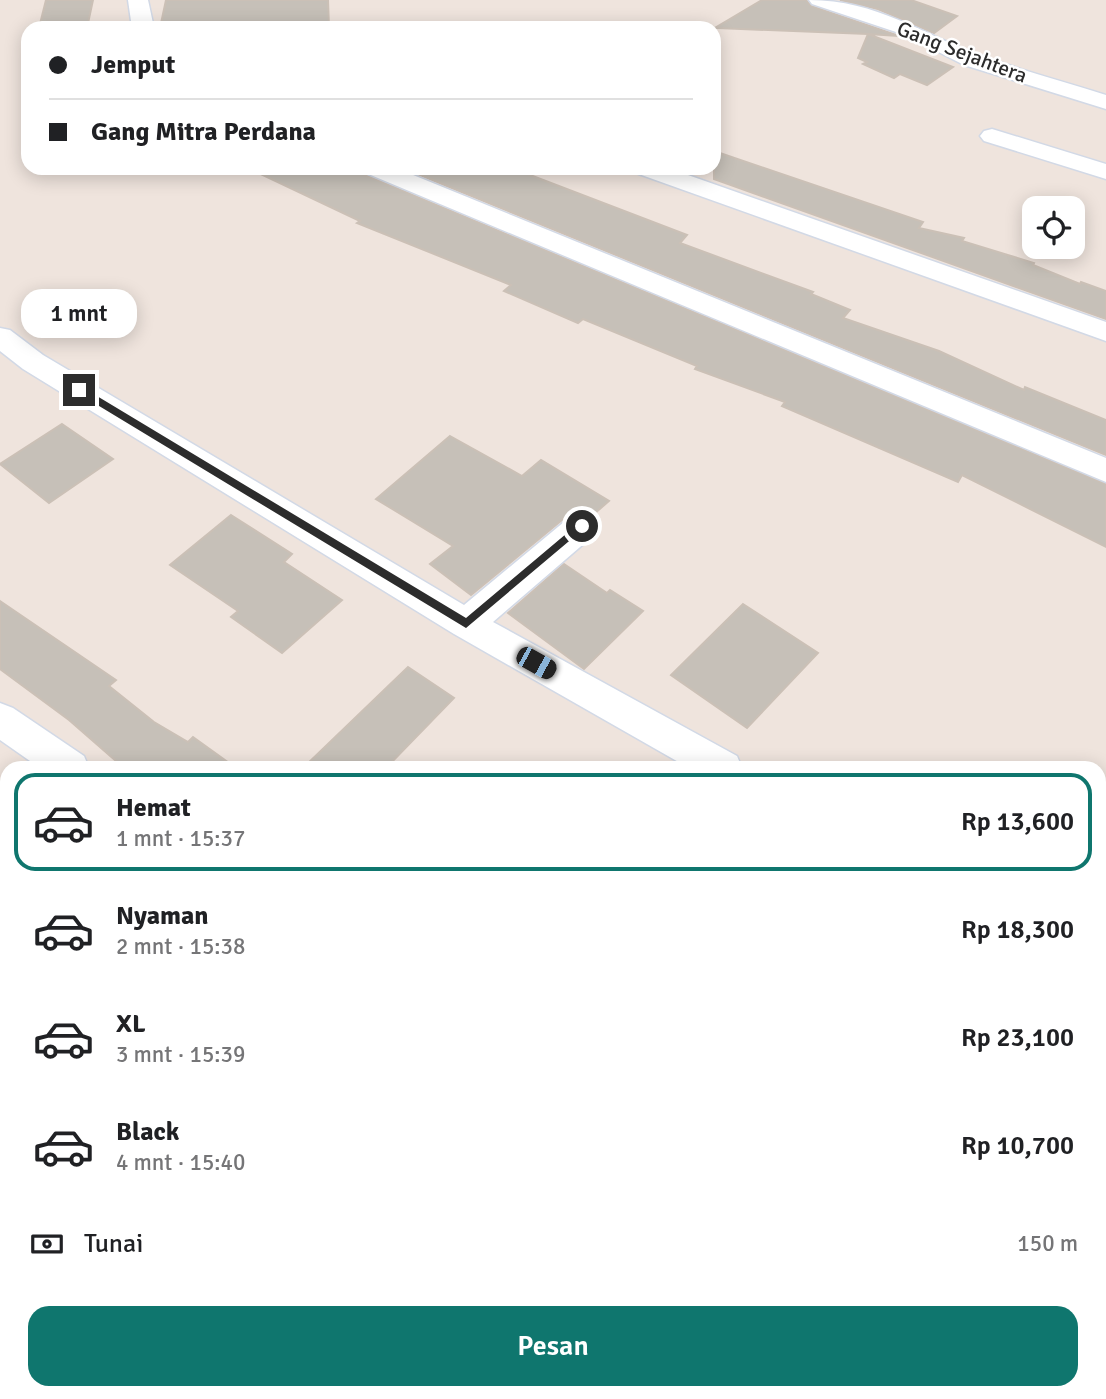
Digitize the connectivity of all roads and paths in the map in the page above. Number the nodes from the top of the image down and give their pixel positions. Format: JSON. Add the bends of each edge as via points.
{"nodes":[{"id":1,"x":138,"y":0,"type":"edge"},
{"id":2,"x":820,"y":0,"type":"edge"},
{"id":3,"x":142,"y":21,"type":"edge"},
{"id":4,"x":1106,"y":102,"type":"edge"},
{"id":5,"x":992,"y":136,"type":"dead end"},
{"id":6,"x":1106,"y":172,"type":"edge"},
{"id":7,"x":392,"y":175,"type":"edge"},
{"id":8,"x":665,"y":175,"type":"edge"},
{"id":9,"x":1106,"y":332,"type":"edge"},
{"id":10,"x":6,"y":351,"type":"edge"},
{"id":11,"x":1106,"y":471,"type":"edge"},
{"id":12,"x":582,"y":526,"type":"dead end"},
{"id":13,"x":466,"y":624,"type":"junction"},
{"id":14,"x":0,"y":719,"type":"edge"},
{"id":15,"x":60,"y":761,"type":"edge"},
{"id":16,"x":711,"y":761,"type":"edge"}],
"edges":[{"from":1,"to":3,"type":"street"},
{"from":2,"to":4,"type":"street","name":"Gang Sejahtera","via":[[912,31],[972,60]]},
{"from":5,"to":6,"type":"street"},
{"from":7,"to":11,"type":"street"},
{"from":8,"to":9,"type":"street"},
{"from":10,"to":13,"type":"street"},
{"from":12,"to":13,"type":"street"},
{"from":13,"to":16,"type":"street"},
{"from":14,"to":15,"type":"street"}]}
